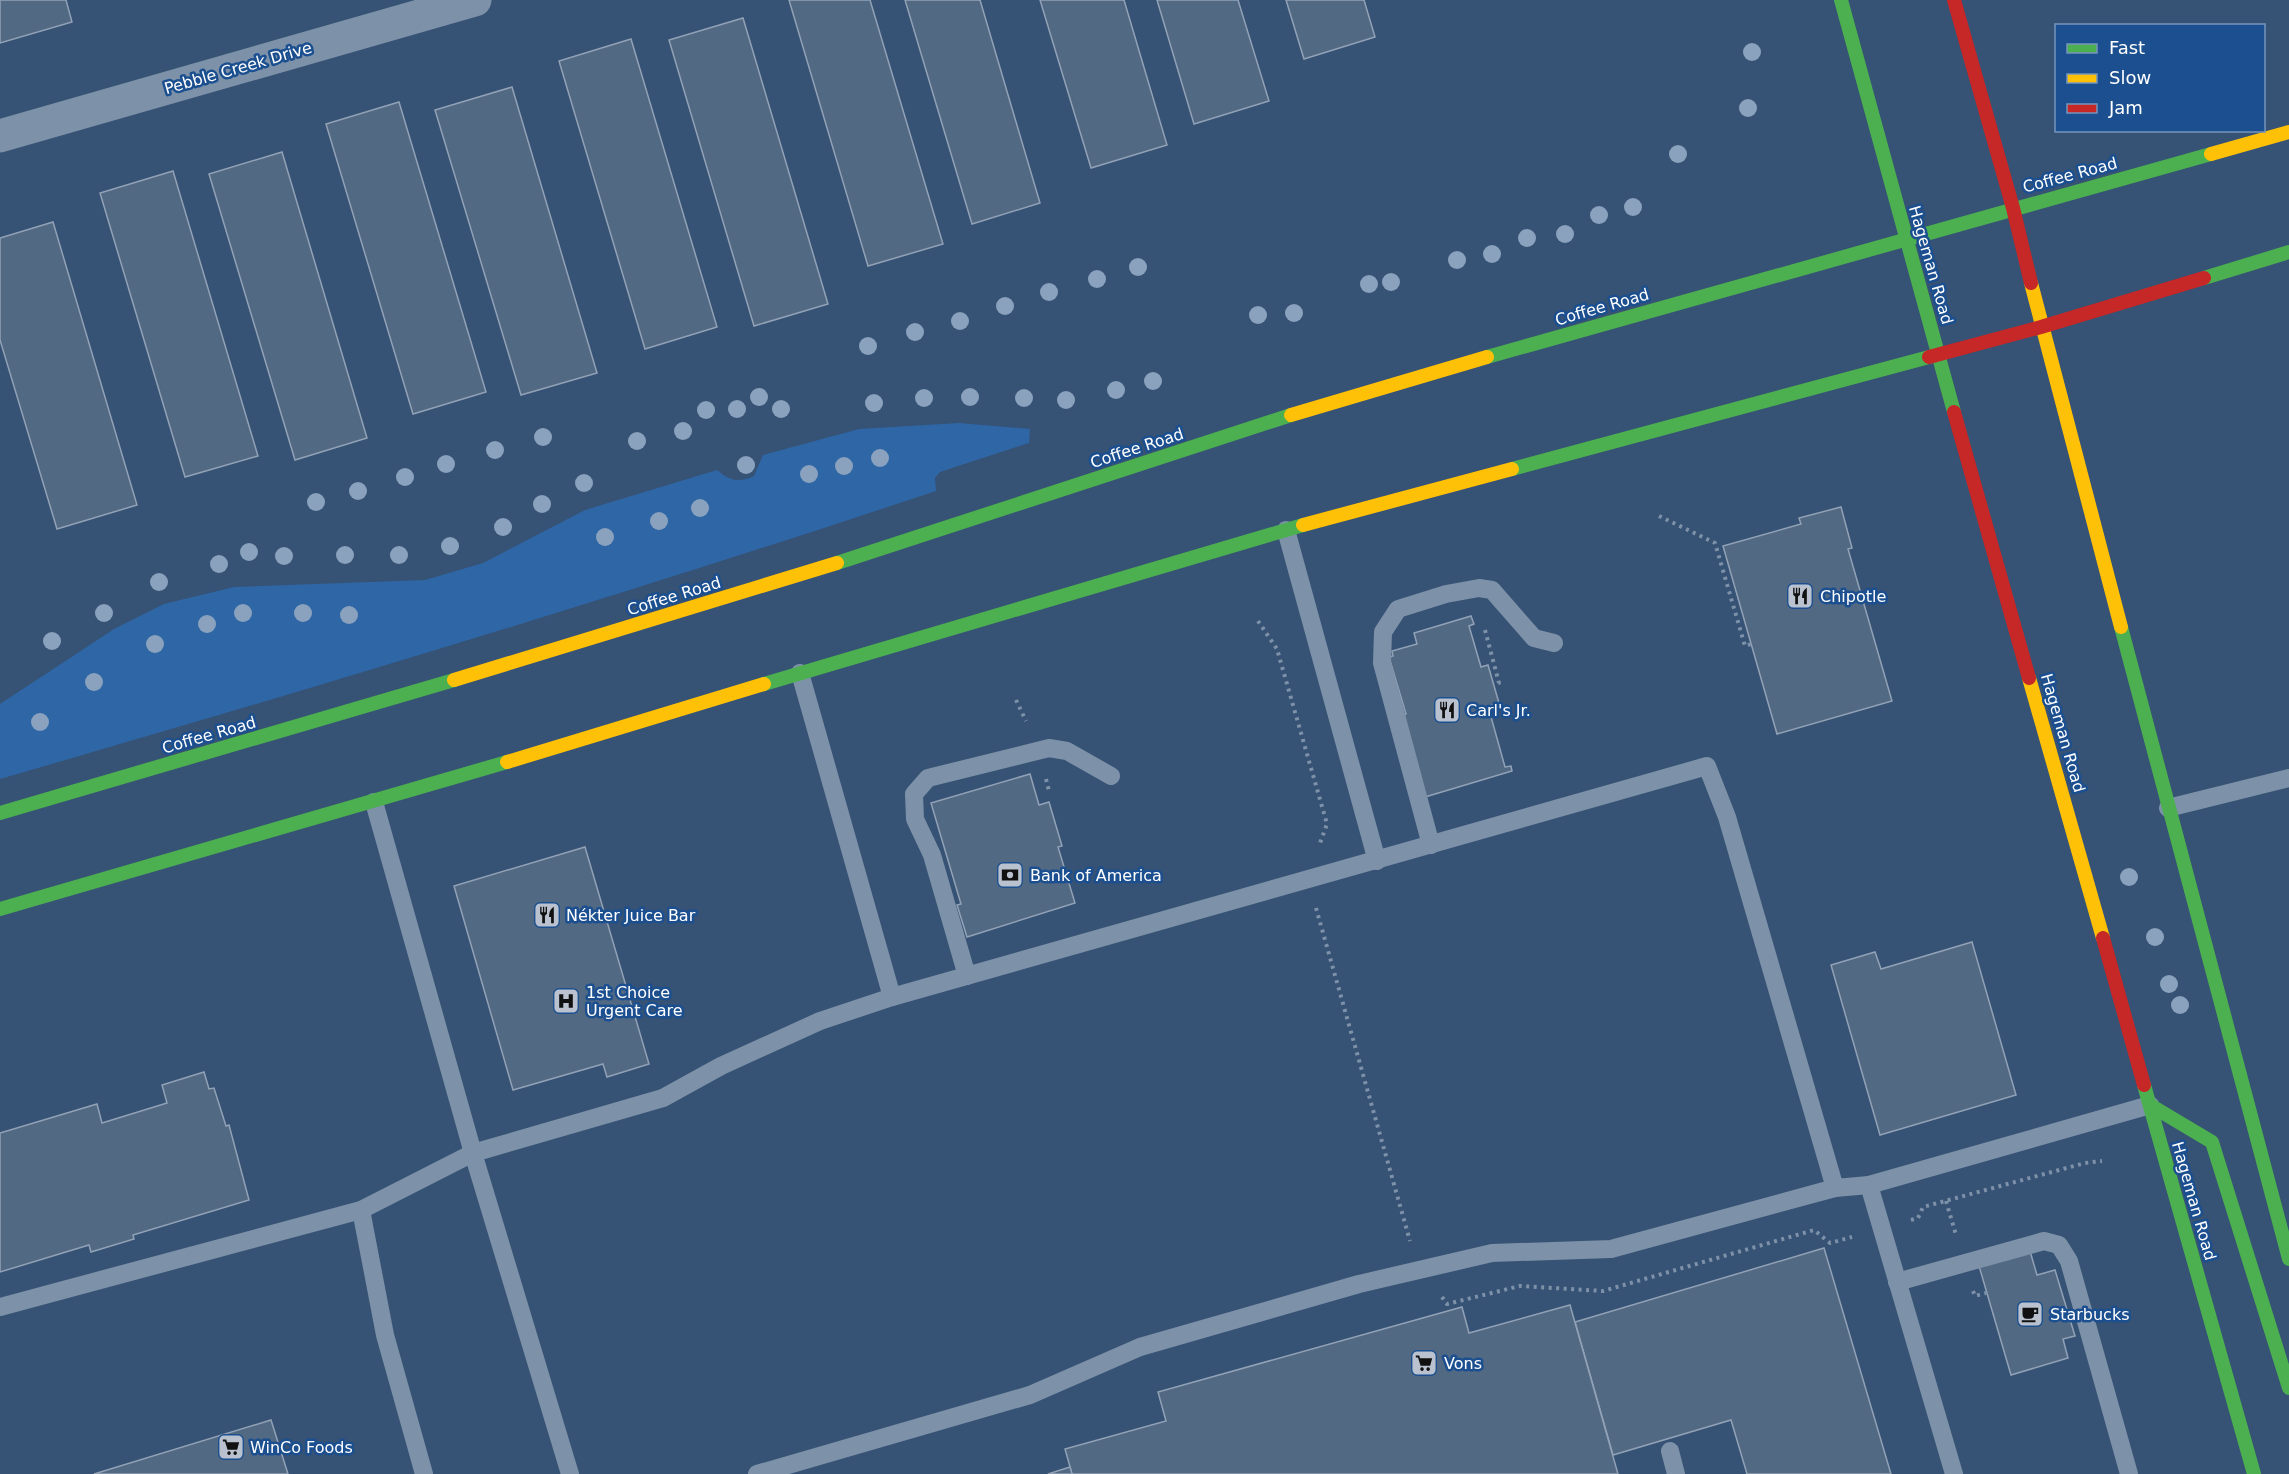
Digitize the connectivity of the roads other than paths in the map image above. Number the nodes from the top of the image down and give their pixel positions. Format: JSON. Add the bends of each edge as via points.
{"nodes":[{"id":1,"x":475,"y":0,"type":"edge"},
{"id":2,"x":1841,"y":0,"type":"edge"},
{"id":3,"x":1954,"y":0,"type":"edge"},
{"id":4,"x":2289,"y":132,"type":"edge"},
{"id":5,"x":0,"y":136,"type":"edge"},
{"id":6,"x":2013,"y":208,"type":"junction"},
{"id":7,"x":1905,"y":238,"type":"junction"},
{"id":8,"x":2289,"y":252,"type":"edge"},
{"id":9,"x":2041,"y":327,"type":"junction"},
{"id":10,"x":1939,"y":354,"type":"junction"},
{"id":11,"x":1286,"y":530,"type":"junction"},
{"id":12,"x":1554,"y":643,"type":"dead end"},
{"id":13,"x":800,"y":673,"type":"junction"},
{"id":14,"x":1111,"y":776,"type":"dead end"},
{"id":15,"x":2289,"y":778,"type":"edge"},
{"id":16,"x":374,"y":802,"type":"junction"},
{"id":17,"x":2168,"y":808,"type":"junction"},
{"id":18,"x":0,"y":813,"type":"edge"},
{"id":19,"x":1431,"y":845,"type":"junction"},
{"id":20,"x":1377,"y":861,"type":"junction"},
{"id":21,"x":0,"y":909,"type":"edge"},
{"id":22,"x":967,"y":976,"type":"junction"},
{"id":23,"x":892,"y":997,"type":"junction"},
{"id":24,"x":2150,"y":1105,"type":"junction"},
{"id":25,"x":473,"y":1153,"type":"junction"},
{"id":26,"x":1869,"y":1185,"type":"junction"},
{"id":27,"x":1835,"y":1188,"type":"junction"},
{"id":28,"x":361,"y":1210,"type":"junction"},
{"id":29,"x":2289,"y":1259,"type":"edge"},
{"id":30,"x":1897,"y":1282,"type":"junction"},
{"id":31,"x":0,"y":1307,"type":"edge"},
{"id":32,"x":2289,"y":1388,"type":"edge"},
{"id":33,"x":1670,"y":1451,"type":"dead end"},
{"id":34,"x":424,"y":1474,"type":"edge"},
{"id":35,"x":570,"y":1474,"type":"edge"},
{"id":36,"x":757,"y":1474,"type":"edge"},
{"id":37,"x":1676,"y":1474,"type":"edge"},
{"id":38,"x":1954,"y":1474,"type":"edge"},
{"id":39,"x":2129,"y":1474,"type":"edge"},
{"id":40,"x":2254,"y":1474,"type":"edge"}],
"edges":[{"from":1,"to":5,"type":"street","name":"Pebble Creek Drive"},
{"from":2,"to":7,"type":"main road","name":"Hageman Road"},
{"from":3,"to":6,"type":"main road"},
{"from":4,"to":6,"type":"main road","name":"Coffee Road"},
{"from":6,"to":7,"type":"main road","name":"Coffee Road"},
{"from":6,"to":9,"type":"main road"},
{"from":7,"to":10,"type":"main road","name":"Hageman Road"},
{"from":7,"to":18,"type":"main road","name":"Coffee Road","via":[[1323,404],[802,574]]},
{"from":8,"to":9,"type":"main road"},
{"from":9,"to":10,"type":"main road"},
{"from":9,"to":17,"type":"main road"},
{"from":10,"to":11,"type":"main road"},
{"from":10,"to":24,"type":"main road","name":"Hageman Road"},
{"from":11,"to":13,"type":"main road"},
{"from":11,"to":20,"type":"lane"},
{"from":12,"to":19,"type":"lane","via":[[1534,638],[1492,590],[1479,588],[1398,609],[1383,632],[1382,663]]},
{"from":13,"to":16,"type":"main road"},
{"from":13,"to":23,"type":"lane"},
{"from":14,"to":22,"type":"lane","via":[[1067,751],[1049,748],[927,778],[914,794],[915,819],[932,855]]},
{"from":15,"to":17,"type":"lane"},
{"from":16,"to":21,"type":"main road"},
{"from":16,"to":25,"type":"lane"},
{"from":17,"to":29,"type":"main road"},
{"from":19,"to":20,"type":"lane"},
{"from":19,"to":27,"type":"lane","via":[[1707,766],[1727,817]]},
{"from":20,"to":22,"type":"lane"},
{"from":22,"to":23,"type":"lane"},
{"from":23,"to":25,"type":"lane","via":[[820,1021],[721,1066],[663,1098]]},
{"from":24,"to":26,"type":"lane"},
{"from":24,"to":32,"type":"main road","via":[[2212,1142]]},
{"from":24,"to":40,"type":"main road","name":"Hageman Road"},
{"from":25,"to":28,"type":"lane"},
{"from":25,"to":35,"type":"lane"},
{"from":26,"to":27,"type":"lane"},
{"from":26,"to":30,"type":"lane"},
{"from":27,"to":36,"type":"lane","via":[[1611,1249],[1492,1253],[1359,1284],[1140,1347],[1030,1395]]},
{"from":28,"to":31,"type":"lane"},
{"from":28,"to":34,"type":"lane","via":[[385,1335]]},
{"from":30,"to":38,"type":"lane"},
{"from":30,"to":39,"type":"lane","via":[[2044,1241],[2060,1245],[2069,1261]]},
{"from":33,"to":37,"type":"lane"}]}
